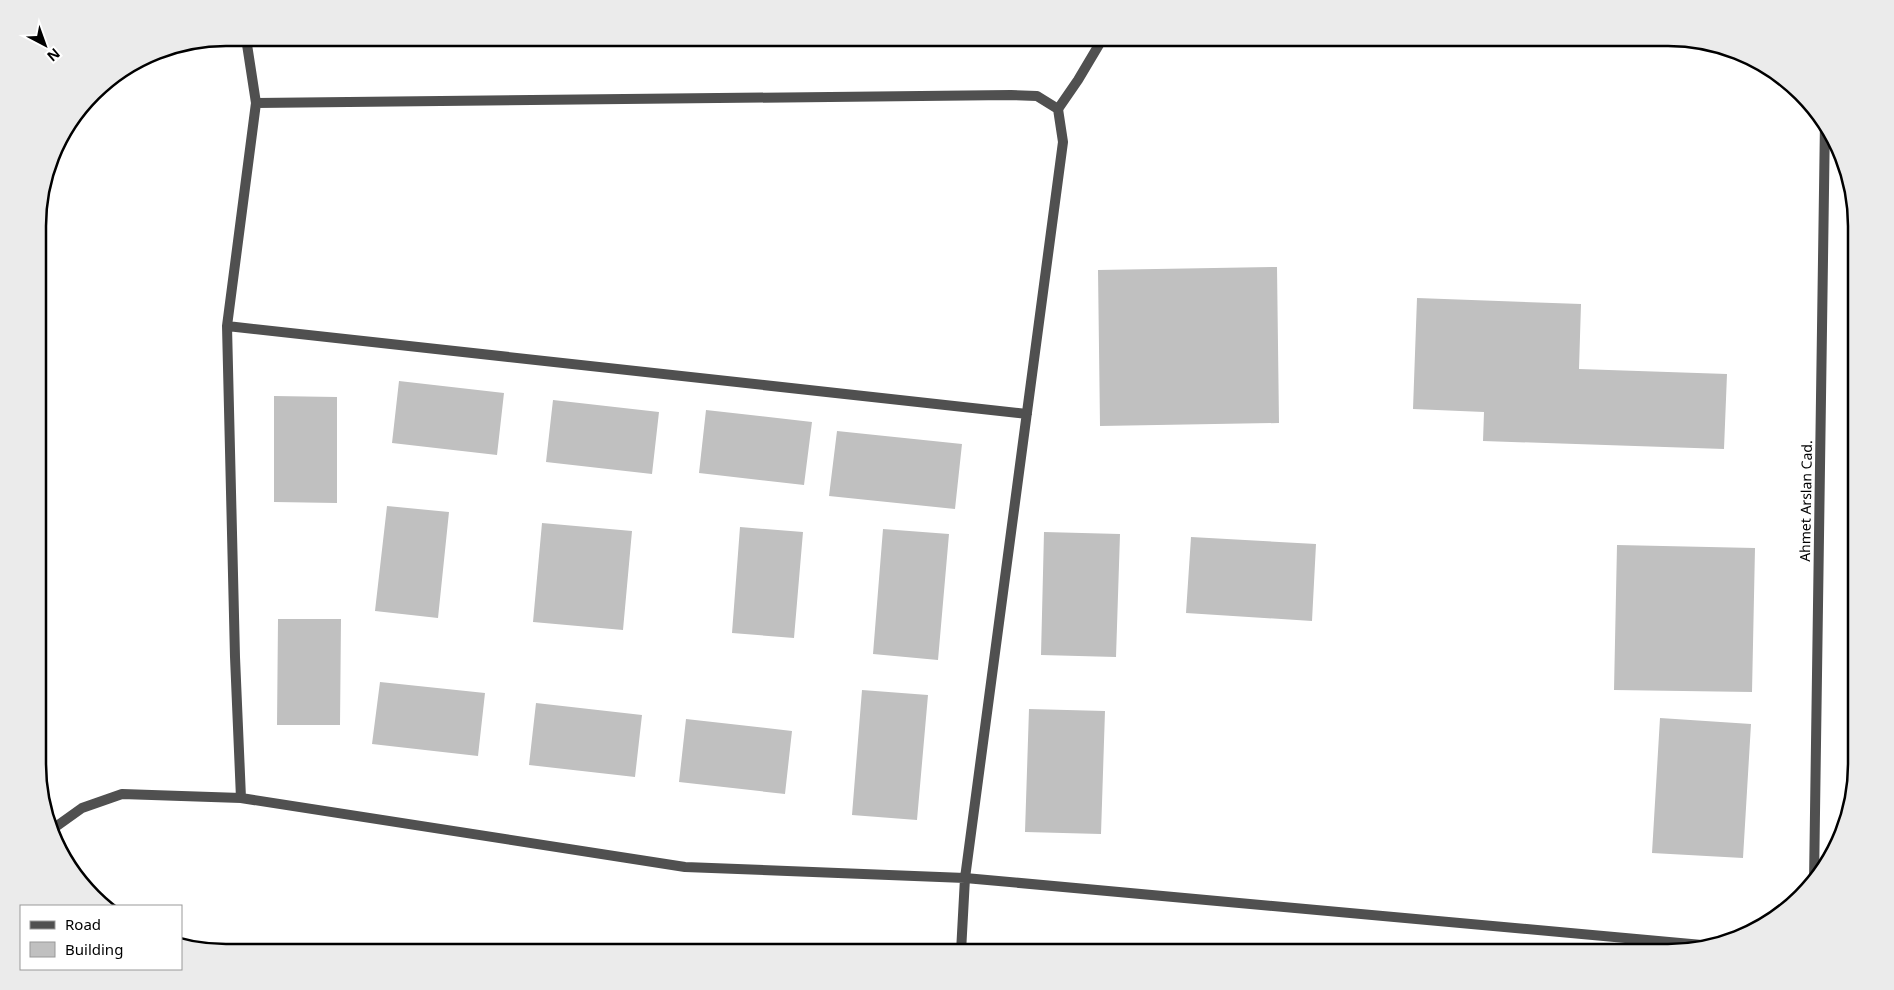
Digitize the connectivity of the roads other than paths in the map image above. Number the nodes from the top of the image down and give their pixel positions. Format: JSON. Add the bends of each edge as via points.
{"nodes":[{"id":1,"x":247,"y":46,"type":"edge"},
{"id":2,"x":1098,"y":46,"type":"edge"},
{"id":3,"x":256,"y":103,"type":"junction"},
{"id":4,"x":1058,"y":109,"type":"junction"},
{"id":5,"x":1825,"y":138,"type":"edge"},
{"id":6,"x":227,"y":326,"type":"junction"},
{"id":7,"x":1026,"y":414,"type":"junction"},
{"id":8,"x":241,"y":798,"type":"junction"},
{"id":9,"x":57,"y":826,"type":"edge"},
{"id":10,"x":1814,"y":869,"type":"edge"},
{"id":11,"x":965,"y":878,"type":"junction"},
{"id":12,"x":1680,"y":943,"type":"edge"},
{"id":13,"x":961,"y":944,"type":"edge"}],
"edges":[{"from":1,"to":3,"type":"street"},
{"from":2,"to":4,"type":"street"},
{"from":3,"to":4,"type":"street","via":[[1011,95],[1037,96]]},
{"from":3,"to":6,"type":"street"},
{"from":4,"to":7,"type":"street","via":[[1063,142]]},
{"from":5,"to":10,"type":"street","name":"Ahmet Arslan Cad."},
{"from":6,"to":7,"type":"street"},
{"from":6,"to":8,"type":"street"},
{"from":7,"to":11,"type":"street"},
{"from":8,"to":9,"type":"street","via":[[122,794],[82,808]]},
{"from":8,"to":11,"type":"street","via":[[684,867]]},
{"from":11,"to":12,"type":"street"},
{"from":11,"to":13,"type":"street"}]}
